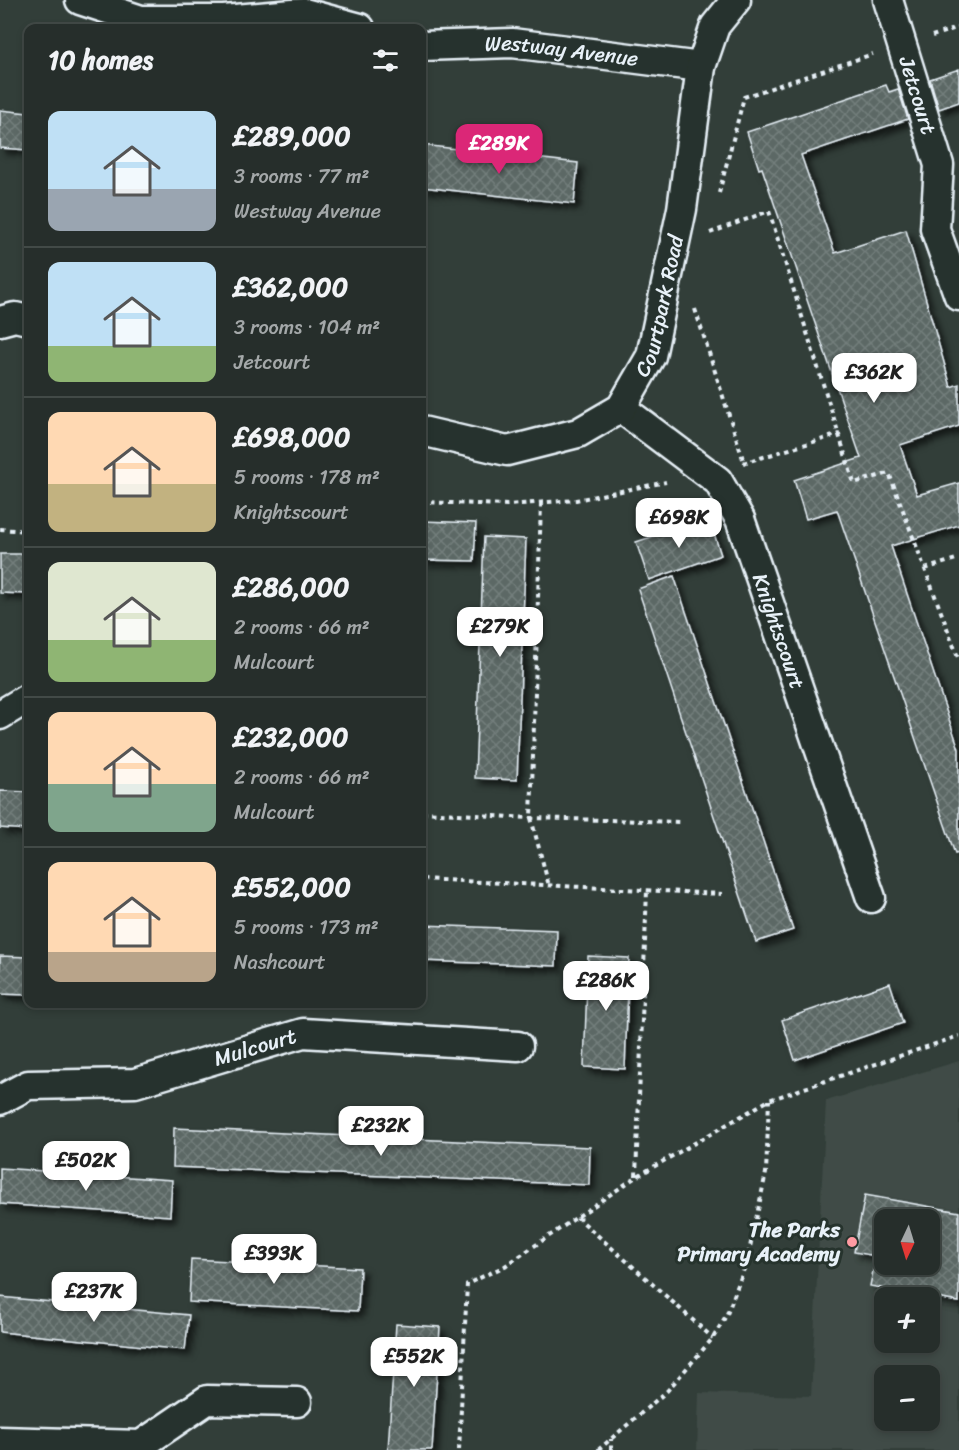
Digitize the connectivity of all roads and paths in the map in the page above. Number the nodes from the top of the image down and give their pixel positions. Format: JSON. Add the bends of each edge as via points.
{"nodes":[{"id":1,"x":80,"y":0,"type":"edge"},
{"id":2,"x":736,"y":0,"type":"edge"},
{"id":3,"x":888,"y":0,"type":"edge"},
{"id":4,"x":345,"y":24,"type":"edge"},
{"id":5,"x":959,"y":27,"type":"edge"},
{"id":6,"x":426,"y":45,"type":"edge"},
{"id":7,"x":903,"y":45,"type":"junction"},
{"id":8,"x":701,"y":67,"type":"junction"},
{"id":9,"x":685,"y":191,"type":"junction"},
{"id":10,"x":717,"y":201,"type":"dead end"},
{"id":11,"x":712,"y":223,"type":"dead end"},
{"id":12,"x":710,"y":234,"type":"junction"},
{"id":13,"x":959,"y":296,"type":"edge"},
{"id":14,"x":696,"y":300,"type":"dead end"},
{"id":15,"x":24,"y":319,"type":"edge"},
{"id":16,"x":0,"y":321,"type":"edge"},
{"id":17,"x":621,"y":408,"type":"junction"},
{"id":18,"x":426,"y":432,"type":"edge"},
{"id":19,"x":840,"y":434,"type":"junction"},
{"id":20,"x":744,"y":463,"type":"junction"},
{"id":21,"x":709,"y":474,"type":"junction"},
{"id":22,"x":426,"y":502,"type":"edge"},
{"id":23,"x":541,"y":503,"type":"junction"},
{"id":24,"x":0,"y":529,"type":"edge"},
{"id":25,"x":24,"y":531,"type":"edge"},
{"id":26,"x":959,"y":558,"type":"edge"},
{"id":27,"x":925,"y":569,"type":"junction"},
{"id":28,"x":959,"y":660,"type":"edge"},
{"id":29,"x":24,"y":700,"type":"edge"},
{"id":30,"x":0,"y":715,"type":"edge"},
{"id":31,"x":426,"y":812,"type":"edge"},
{"id":32,"x":531,"y":818,"type":"junction"},
{"id":33,"x":682,"y":822,"type":"dead end"},
{"id":34,"x":426,"y":879,"type":"edge"},
{"id":35,"x":549,"y":886,"type":"junction"},
{"id":36,"x":647,"y":890,"type":"junction"},
{"id":37,"x":722,"y":894,"type":"dead end"},
{"id":38,"x":871,"y":898,"type":"dead end"},
{"id":39,"x":959,"y":1036,"type":"edge"},
{"id":40,"x":518,"y":1046,"type":"dead end"},
{"id":41,"x":0,"y":1100,"type":"edge"},
{"id":42,"x":769,"y":1100,"type":"junction"},
{"id":43,"x":636,"y":1177,"type":"junction"},
{"id":44,"x":578,"y":1217,"type":"junction"},
{"id":45,"x":713,"y":1338,"type":"junction"},
{"id":46,"x":297,"y":1402,"type":"dead end"},
{"id":47,"x":611,"y":1439,"type":"junction"},
{"id":48,"x":0,"y":1441,"type":"edge"},
{"id":49,"x":459,"y":1450,"type":"edge"},
{"id":50,"x":598,"y":1450,"type":"edge"},
{"id":51,"x":611,"y":1450,"type":"edge"}],
"edges":[{"from":1,"to":4,"type":"street","via":[[141,20],[224,20],[304,13]]},
{"from":2,"to":8,"type":"street","name":"Courtpark Road","via":[[716,26]]},
{"from":3,"to":7,"type":"street","name":"Jetcourt"},
{"from":5,"to":7,"type":"path"},
{"from":6,"to":8,"type":"street","name":"Westway Avenue","via":[[512,43]]},
{"from":7,"to":10,"type":"path","via":[[744,97]]},
{"from":7,"to":13,"type":"street","name":"Jetcourt","via":[[939,165],[935,229]]},
{"from":8,"to":9,"type":"street","name":"Courtpark Road"},
{"from":9,"to":12,"type":"path","via":[[697,201]]},
{"from":9,"to":17,"type":"street","name":"Courtpark Road","via":[[651,356]]},
{"from":11,"to":12,"type":"path"},
{"from":12,"to":19,"type":"path","via":[[769,211]]},
{"from":14,"to":20,"type":"path","via":[[694,311]]},
{"from":15,"to":16,"type":"street"},
{"from":17,"to":18,"type":"street","name":"Courtpark Road","via":[[578,433],[507,451]]},
{"from":17,"to":21,"type":"street","name":"Knightscourt"},
{"from":19,"to":20,"type":"path"},
{"from":19,"to":27,"type":"path","via":[[854,483],[890,473]]},
{"from":20,"to":21,"type":"path"},
{"from":21,"to":23,"type":"path","via":[[576,501]]},
{"from":21,"to":38,"type":"street","name":"Knightscourt","via":[[718,481],[740,519]]},
{"from":22,"to":23,"type":"path"},
{"from":23,"to":32,"type":"path"},
{"from":24,"to":25,"type":"path"},
{"from":26,"to":27,"type":"path"},
{"from":27,"to":28,"type":"path"},
{"from":29,"to":30,"type":"street"},
{"from":31,"to":32,"type":"path"},
{"from":32,"to":33,"type":"path"},
{"from":32,"to":35,"type":"path"},
{"from":34,"to":35,"type":"path"},
{"from":35,"to":36,"type":"path"},
{"from":36,"to":37,"type":"path"},
{"from":36,"to":43,"type":"path"},
{"from":39,"to":42,"type":"path"},
{"from":40,"to":41,"type":"street","name":"Mulcourt","via":[[303,1033],[135,1083],[28,1085]]},
{"from":42,"to":43,"type":"path"},
{"from":42,"to":45,"type":"path","via":[[766,1173],[747,1261],[727,1314]]},
{"from":43,"to":44,"type":"path"},
{"from":44,"to":45,"type":"path"},
{"from":44,"to":49,"type":"path","via":[[505,1266],[467,1284]]},
{"from":45,"to":47,"type":"path","via":[[667,1391]]},
{"from":46,"to":48,"type":"street","via":[[207,1400],[141,1445]]},
{"from":47,"to":50,"type":"path"},
{"from":47,"to":51,"type":"path"}]}
